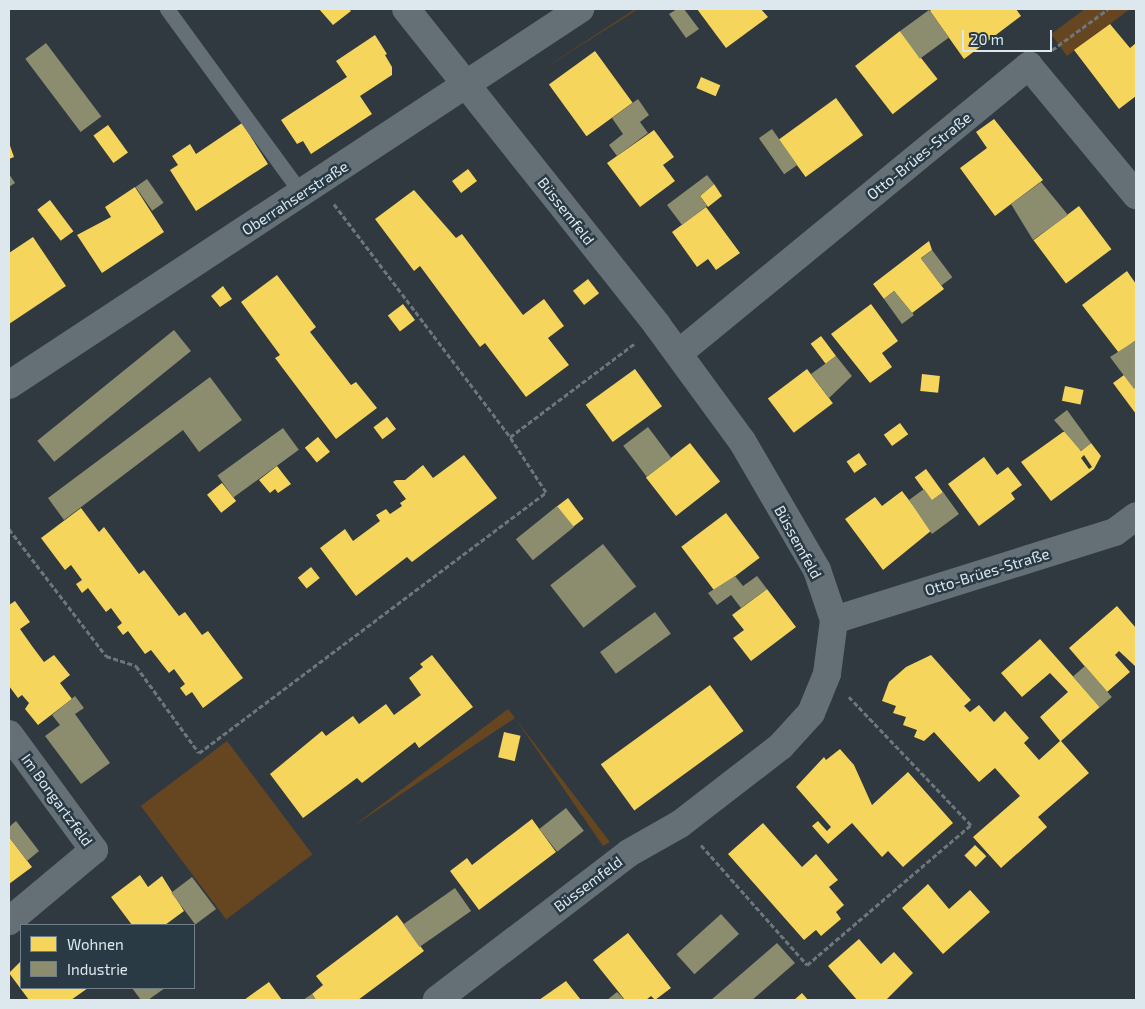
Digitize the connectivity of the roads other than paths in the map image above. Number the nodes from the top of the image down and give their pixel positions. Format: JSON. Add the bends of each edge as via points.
{"nodes":[{"id":1,"x":167,"y":9,"type":"edge"},
{"id":2,"x":406,"y":9,"type":"edge"},
{"id":3,"x":580,"y":9,"type":"edge"},
{"id":4,"x":466,"y":85,"type":"junction"},
{"id":5,"x":310,"y":189,"type":"junction"},
{"id":6,"x":1136,"y":195,"type":"edge"},
{"id":7,"x":679,"y":353,"type":"junction"},
{"id":8,"x":9,"y":385,"type":"edge"},
{"id":9,"x":1136,"y":516,"type":"edge"},
{"id":10,"x":834,"y":620,"type":"junction"},
{"id":11,"x":9,"y":734,"type":"edge"},
{"id":12,"x":9,"y":921,"type":"edge"},
{"id":13,"x":437,"y":1000,"type":"edge"}],
"edges":[{"from":1,"to":5,"type":"lane"},
{"from":2,"to":4,"type":"street","name":"Büssemfeld"},
{"from":3,"to":4,"type":"street","name":"Oberrahserstraße"},
{"from":4,"to":5,"type":"street","name":"Oberrahserstraße"},
{"from":4,"to":7,"type":"street","name":"Büssemfeld"},
{"from":5,"to":8,"type":"street","name":"Oberrahserstraße"},
{"from":6,"to":7,"type":"street","name":"Otto-Brües-Straße","via":[[1029,66]]},
{"from":7,"to":10,"type":"street","name":"Büssemfeld","via":[[742,441],[817,570]]},
{"from":9,"to":10,"type":"street","name":"Otto-Brües-Straße","via":[[1115,532]]},
{"from":10,"to":13,"type":"street","name":"Büssemfeld","via":[[827,674],[811,712],[782,746],[680,824],[629,853]]},
{"from":11,"to":12,"type":"street","name":"Im Bongartzfeld","via":[[94,850]]}]}
